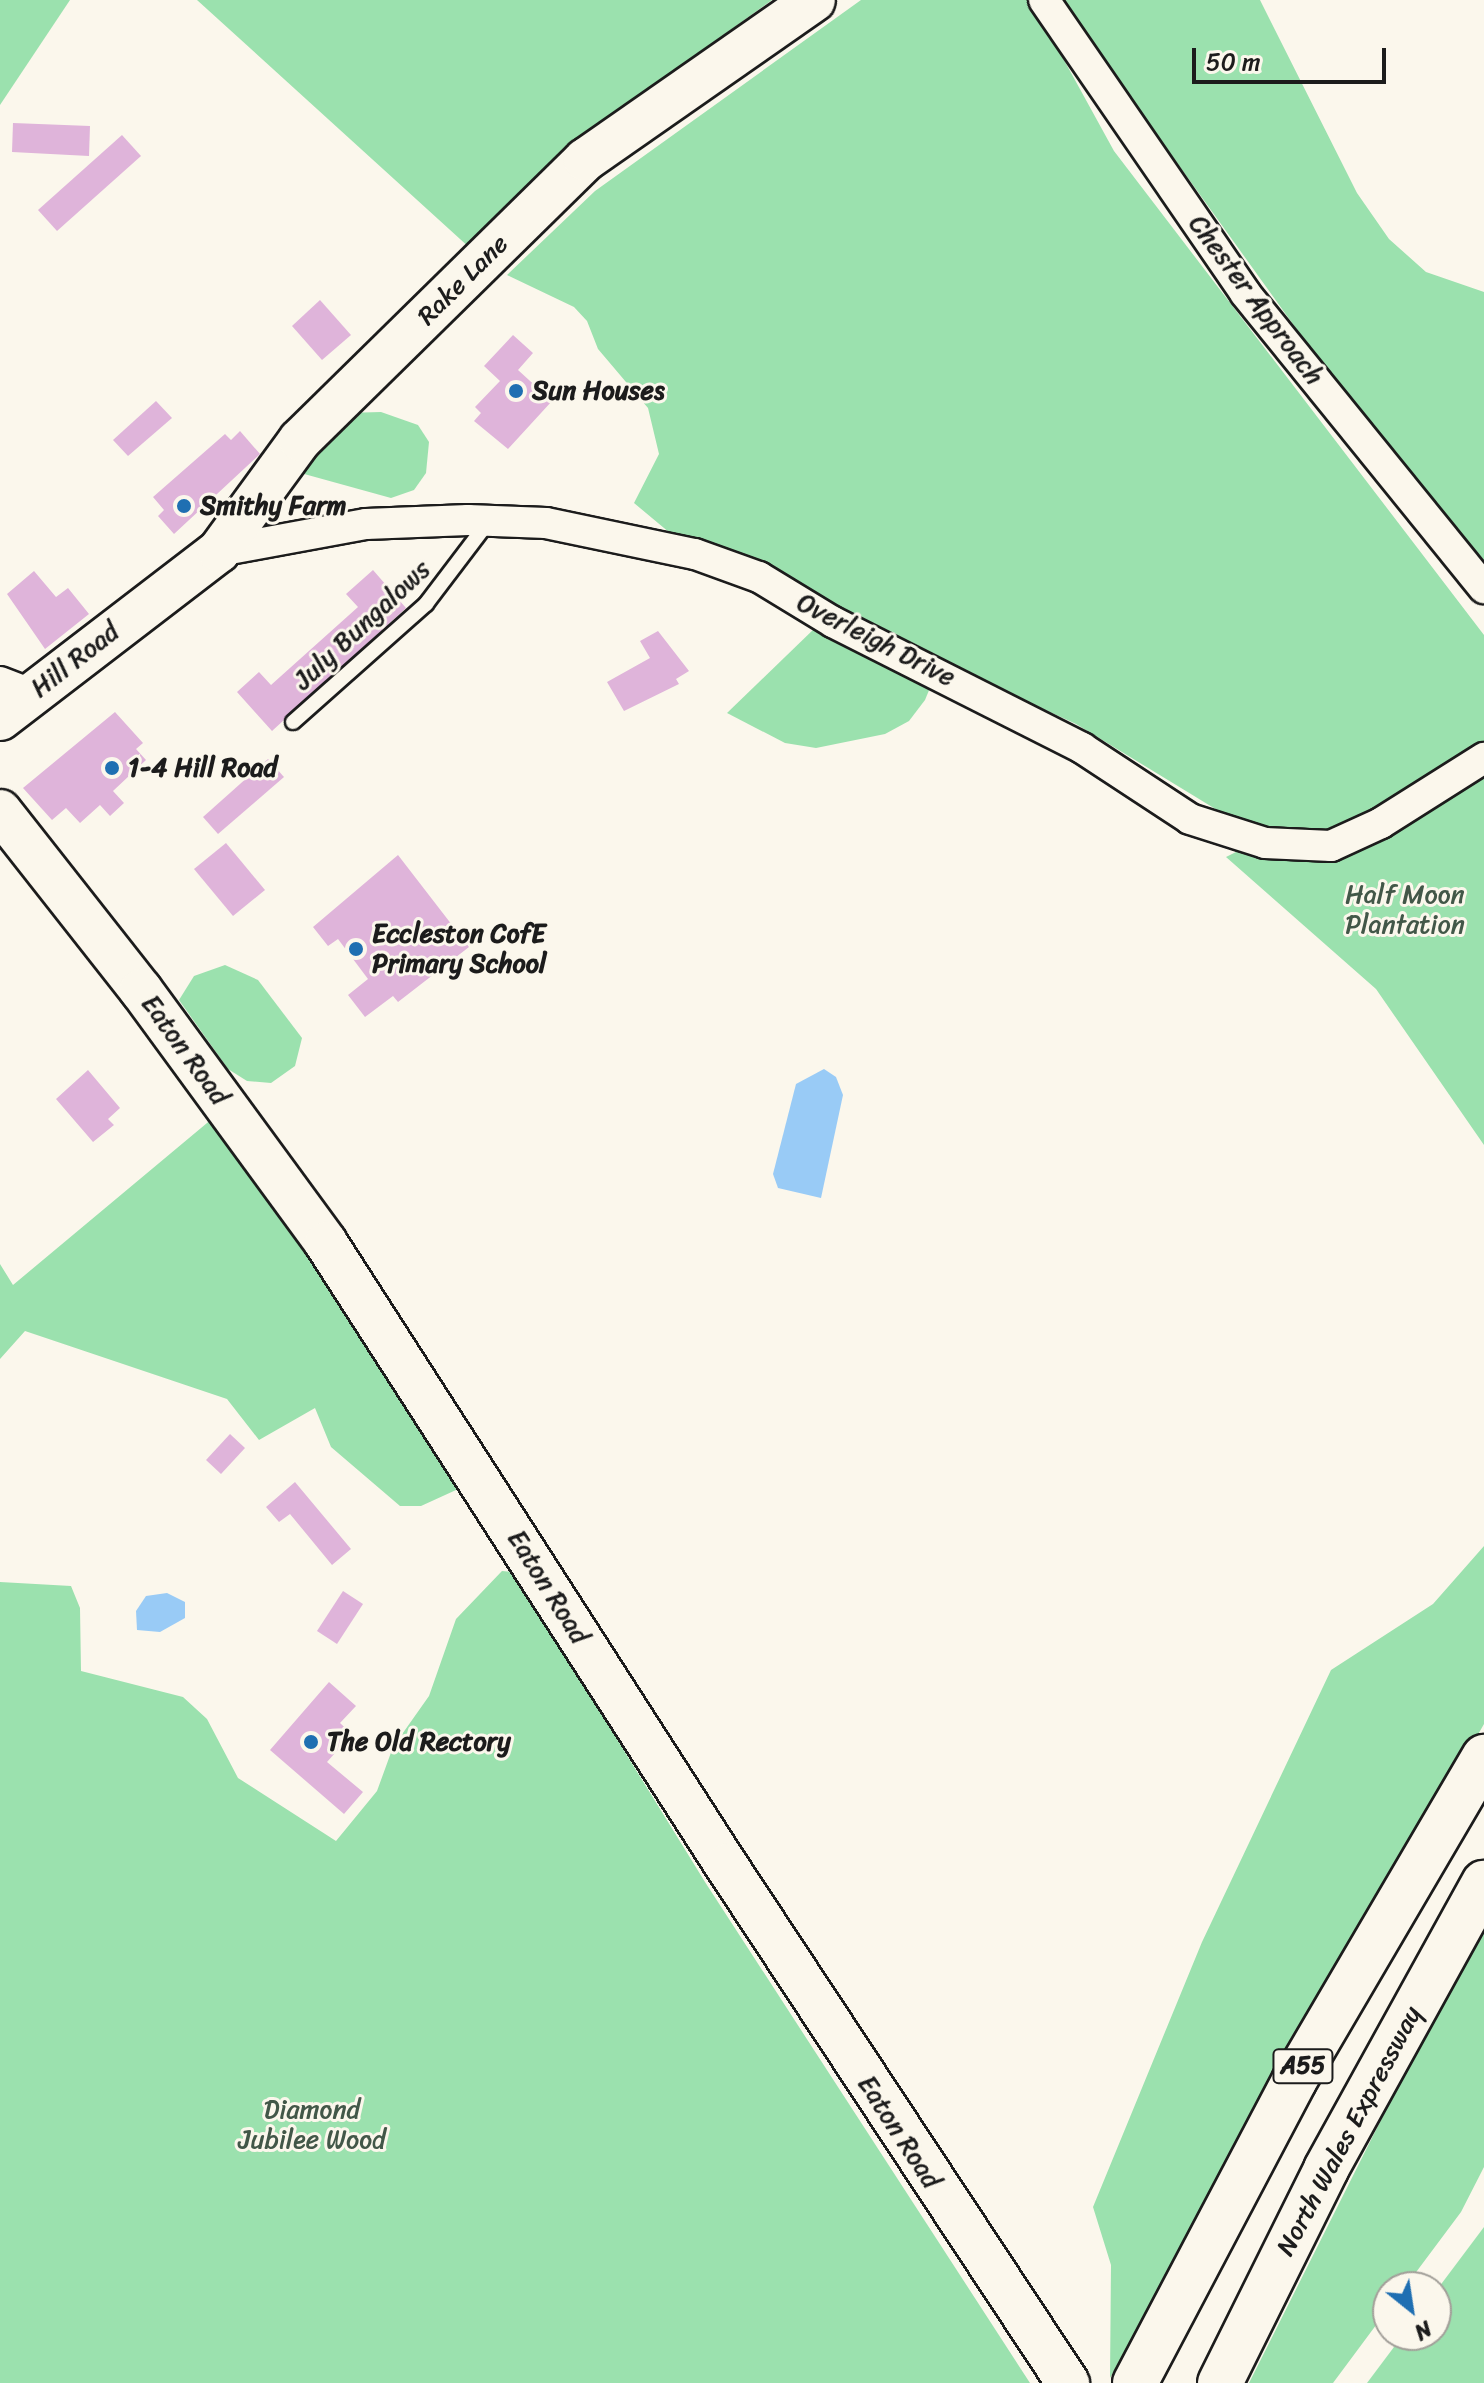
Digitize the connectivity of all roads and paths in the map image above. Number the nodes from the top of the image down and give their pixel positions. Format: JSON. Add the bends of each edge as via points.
{"nodes":[{"id":1,"x":814,"y":0,"type":"edge"},
{"id":2,"x":1044,"y":0,"type":"edge"},
{"id":3,"x":489,"y":521,"type":"junction"},
{"id":4,"x":219,"y":551,"type":"junction"},
{"id":5,"x":1484,"y":588,"type":"edge"},
{"id":6,"x":150,"y":602,"type":"joint"},
{"id":7,"x":11,"y":698,"type":"edge"},
{"id":8,"x":293,"y":722,"type":"dead end"},
{"id":9,"x":1484,"y":758,"type":"edge"},
{"id":10,"x":0,"y":811,"type":"edge"},
{"id":11,"x":1484,"y":1757,"type":"edge"},
{"id":12,"x":1484,"y":1883,"type":"edge"},
{"id":13,"x":1060,"y":2372,"type":"edge"},
{"id":14,"x":1135,"y":2383,"type":"edge"},
{"id":15,"x":1220,"y":2383,"type":"edge"}],
"edges":[{"from":1,"to":4,"type":"street","name":"Rake Lane","via":[[585,160],[300,440]]},
{"from":2,"to":5,"type":"street","name":"Chester Approach","via":[[1245,293]]},
{"from":3,"to":4,"type":"street","name":"Overleigh Drive","via":[[366,524]]},
{"from":3,"to":8,"type":"lane","name":"July Bungalows","via":[[426,604]]},
{"from":3,"to":9,"type":"street","name":"Overleigh Drive","via":[[546,523],[635,539],[759,577],[833,622],[1082,748],[1190,819],[1265,843],[1331,846],[1381,823]]},
{"from":4,"to":6,"type":"street","name":"Rake Lane"},
{"from":6,"to":7,"type":"street","name":"Hill Road"},
{"from":10,"to":13,"type":"street","name":"Eaton Road","via":[[141,990],[326,1243]]},
{"from":11,"to":14,"type":"highway","number":"A55","via":[[1294,2081]]},
{"from":12,"to":15,"type":"highway","name":"North Wales Expressway","number":"A55","via":[[1326,2169]]}]}
